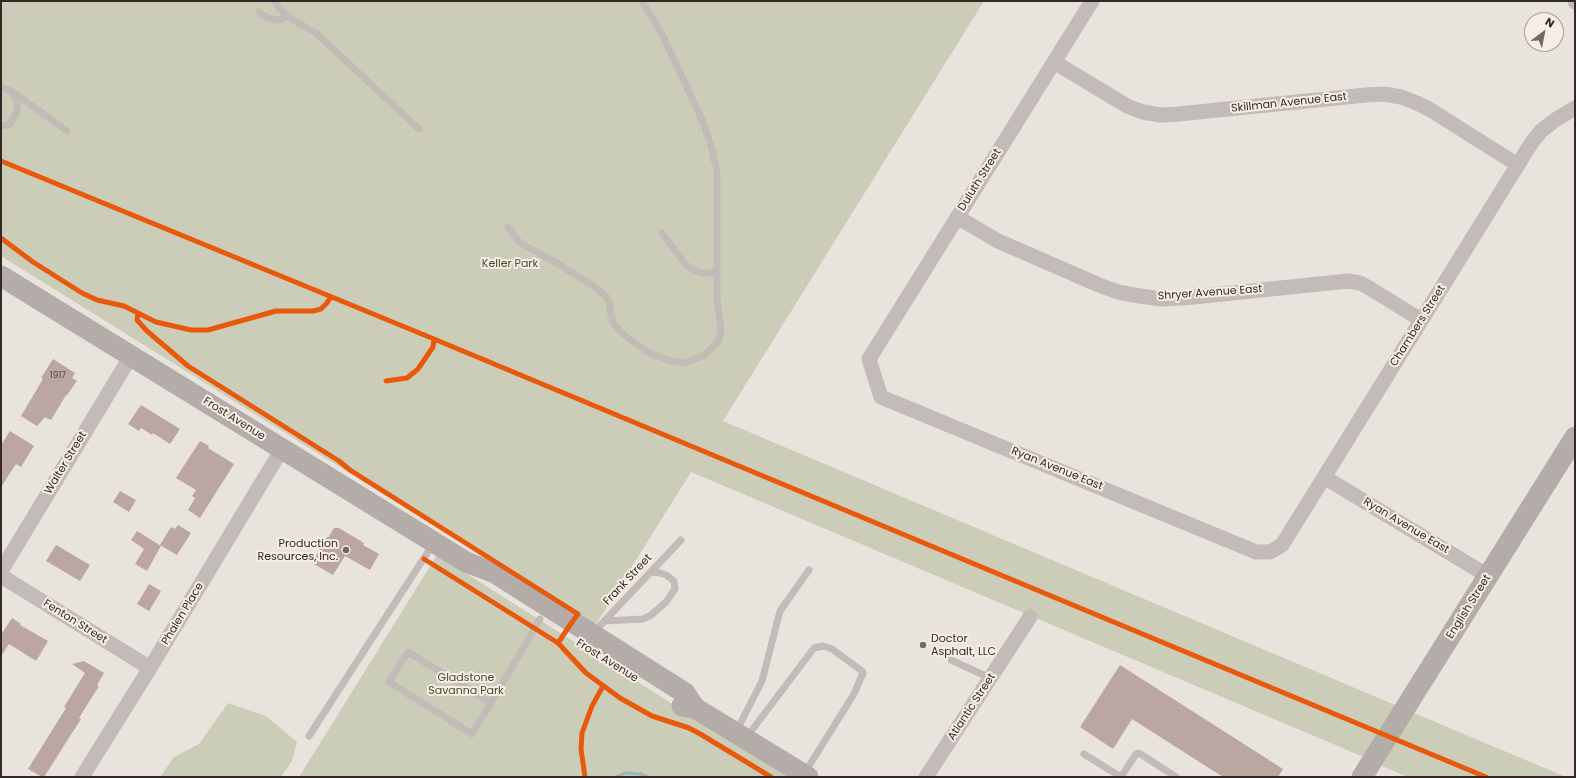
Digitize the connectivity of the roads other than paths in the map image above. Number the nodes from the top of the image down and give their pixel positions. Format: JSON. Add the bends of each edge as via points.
{"nodes":[{"id":1,"x":275,"y":1,"type":"edge"},
{"id":2,"x":642,"y":1,"type":"edge"},
{"id":3,"x":1092,"y":1,"type":"edge"},
{"id":4,"x":259,"y":12,"type":"dead end"},
{"id":5,"x":288,"y":16,"type":"junction"},
{"id":6,"x":1054,"y":62,"type":"junction"},
{"id":7,"x":1,"y":87,"type":"edge"},
{"id":8,"x":13,"y":92,"type":"junction"},
{"id":9,"x":1575,"y":108,"type":"edge"},
{"id":10,"x":1,"y":126,"type":"edge"},
{"id":11,"x":419,"y":129,"type":"dead end"},
{"id":12,"x":67,"y":131,"type":"dead end"},
{"id":13,"x":1518,"y":165,"type":"junction"},
{"id":14,"x":957,"y":217,"type":"junction"},
{"id":15,"x":508,"y":227,"type":"dead end"},
{"id":16,"x":662,"y":233,"type":"dead end"},
{"id":17,"x":717,"y":273,"type":"junction"},
{"id":18,"x":1,"y":276,"type":"edge"},
{"id":19,"x":1422,"y":320,"type":"junction"},
{"id":20,"x":131,"y":356,"type":"junction"},
{"id":21,"x":869,"y":359,"type":"joint"},
{"id":22,"x":1574,"y":442,"type":"edge"},
{"id":23,"x":282,"y":449,"type":"junction"},
{"id":24,"x":1324,"y":477,"type":"junction"},
{"id":25,"x":681,"y":540,"type":"dead end"},
{"id":26,"x":434,"y":542,"type":"junction"},
{"id":27,"x":1270,"y":552,"type":"joint"},
{"id":28,"x":466,"y":562,"type":"junction"},
{"id":29,"x":809,"y":570,"type":"dead end"},
{"id":30,"x":1,"y":571,"type":"edge"},
{"id":31,"x":651,"y":572,"type":"junction"},
{"id":32,"x":1,"y":576,"type":"edge"},
{"id":33,"x":1488,"y":576,"type":"junction"},
{"id":34,"x":1030,"y":617,"type":"dead end"},
{"id":35,"x":540,"y":618,"type":"junction"},
{"id":36,"x":598,"y":628,"type":"junction"},
{"id":37,"x":951,"y":660,"type":"dead end"},
{"id":38,"x":150,"y":668,"type":"junction"},
{"id":39,"x":990,"y":678,"type":"junction"},
{"id":40,"x":491,"y":703,"type":"junction"},
{"id":41,"x":695,"y":708,"type":"junction"},
{"id":42,"x":741,"y":735,"type":"junction"},
{"id":43,"x":309,"y":736,"type":"dead end"},
{"id":44,"x":1084,"y":754,"type":"dead end"},
{"id":45,"x":806,"y":776,"type":"edge"},
{"id":46,"x":82,"y":777,"type":"edge"},
{"id":47,"x":926,"y":777,"type":"edge"},
{"id":48,"x":1121,"y":777,"type":"edge"},
{"id":49,"x":1176,"y":777,"type":"edge"},
{"id":50,"x":1362,"y":777,"type":"edge"}],
"edges":[{"from":1,"to":5,"type":"lane"},
{"from":2,"to":17,"type":"lane","via":[[663,36],[703,122],[712,149],[717,172]]},
{"from":3,"to":6,"type":"street","name":"Duluth Street"},
{"from":4,"to":5,"type":"lane","via":[[266,18],[279,20]]},
{"from":5,"to":11,"type":"lane","via":[[317,34]]},
{"from":6,"to":13,"type":"street","name":"Skillman Avenue East","via":[[1127,106],[1143,112],[1160,114],[1366,95],[1384,94],[1401,97],[1429,109]]},
{"from":6,"to":14,"type":"street","name":"Duluth Street"},
{"from":7,"to":8,"type":"lane"},
{"from":8,"to":10,"type":"lane","via":[[18,102],[17,112],[9,125]]},
{"from":8,"to":12,"type":"lane"},
{"from":9,"to":13,"type":"street","name":"Chambers Street","via":[[1541,131]]},
{"from":13,"to":19,"type":"street","name":"Chambers Street"},
{"from":14,"to":19,"type":"street","name":"Shryer Avenue East","via":[[1020,252],[1118,292],[1161,298],[1184,298],[1348,281],[1371,288]]},
{"from":14,"to":21,"type":"street","name":"Duluth Street"},
{"from":15,"to":17,"type":"lane","via":[[520,243],[594,286],[606,296],[614,324],[624,335],[649,353],[670,361],[694,361],[718,342],[721,332]]},
{"from":16,"to":17,"type":"lane","via":[[687,266],[702,273]]},
{"from":18,"to":20,"type":"street","name":"Frost Avenue"},
{"from":19,"to":24,"type":"street","name":"Chambers Street"},
{"from":20,"to":23,"type":"street","name":"Frost Avenue"},
{"from":20,"to":30,"type":"street","name":"Walter Street"},
{"from":21,"to":27,"type":"street","name":"Ryan Avenue East","via":[[881,397],[1256,552]]},
{"from":22,"to":33,"type":"street","name":"English Street"},
{"from":23,"to":26,"type":"street","name":"Frost Avenue"},
{"from":23,"to":38,"type":"street","name":"Phalen Place"},
{"from":24,"to":27,"type":"street","name":"Chambers Street","via":[[1282,545]]},
{"from":24,"to":33,"type":"street","name":"Ryan Avenue East"},
{"from":25,"to":31,"type":"lane","name":"Frank Street"},
{"from":26,"to":28,"type":"street","name":"Frost Avenue"},
{"from":26,"to":43,"type":"lane"},
{"from":28,"to":35,"type":"street","name":"Frost Avenue","via":[[488,585]]},
{"from":28,"to":36,"type":"street","name":"Frost Avenue","via":[[496,573]]},
{"from":29,"to":42,"type":"lane","via":[[780,611],[762,682]]},
{"from":31,"to":36,"type":"lane","name":"Frank Street"},
{"from":31,"to":36,"type":"lane","via":[[666,575],[674,582],[675,588],[666,602],[643,619]]},
{"from":32,"to":38,"type":"street","name":"Fenton Street"},
{"from":33,"to":50,"type":"street","name":"English Street"},
{"from":34,"to":39,"type":"street","name":"Atlantic Street"},
{"from":35,"to":40,"type":"lane"},
{"from":35,"to":41,"type":"street","name":"Frost Avenue","via":[[677,706]]},
{"from":36,"to":41,"type":"street","name":"Frost Avenue","via":[[685,693]]},
{"from":37,"to":39,"type":"lane"},
{"from":38,"to":46,"type":"street","name":"Phalen Place"},
{"from":39,"to":47,"type":"street","name":"Atlantic Street"},
{"from":40,"to":40,"type":"lane","via":[[472,734],[389,682],[408,652]]},
{"from":41,"to":42,"type":"street","name":"Frost Avenue"},
{"from":42,"to":45,"type":"street","name":"Frost Avenue"},
{"from":42,"to":45,"type":"lane","via":[[814,648],[823,646],[832,649],[863,673],[854,694]]},
{"from":44,"to":48,"type":"lane"},
{"from":48,"to":49,"type":"lane","via":[[1139,753]]}]}
